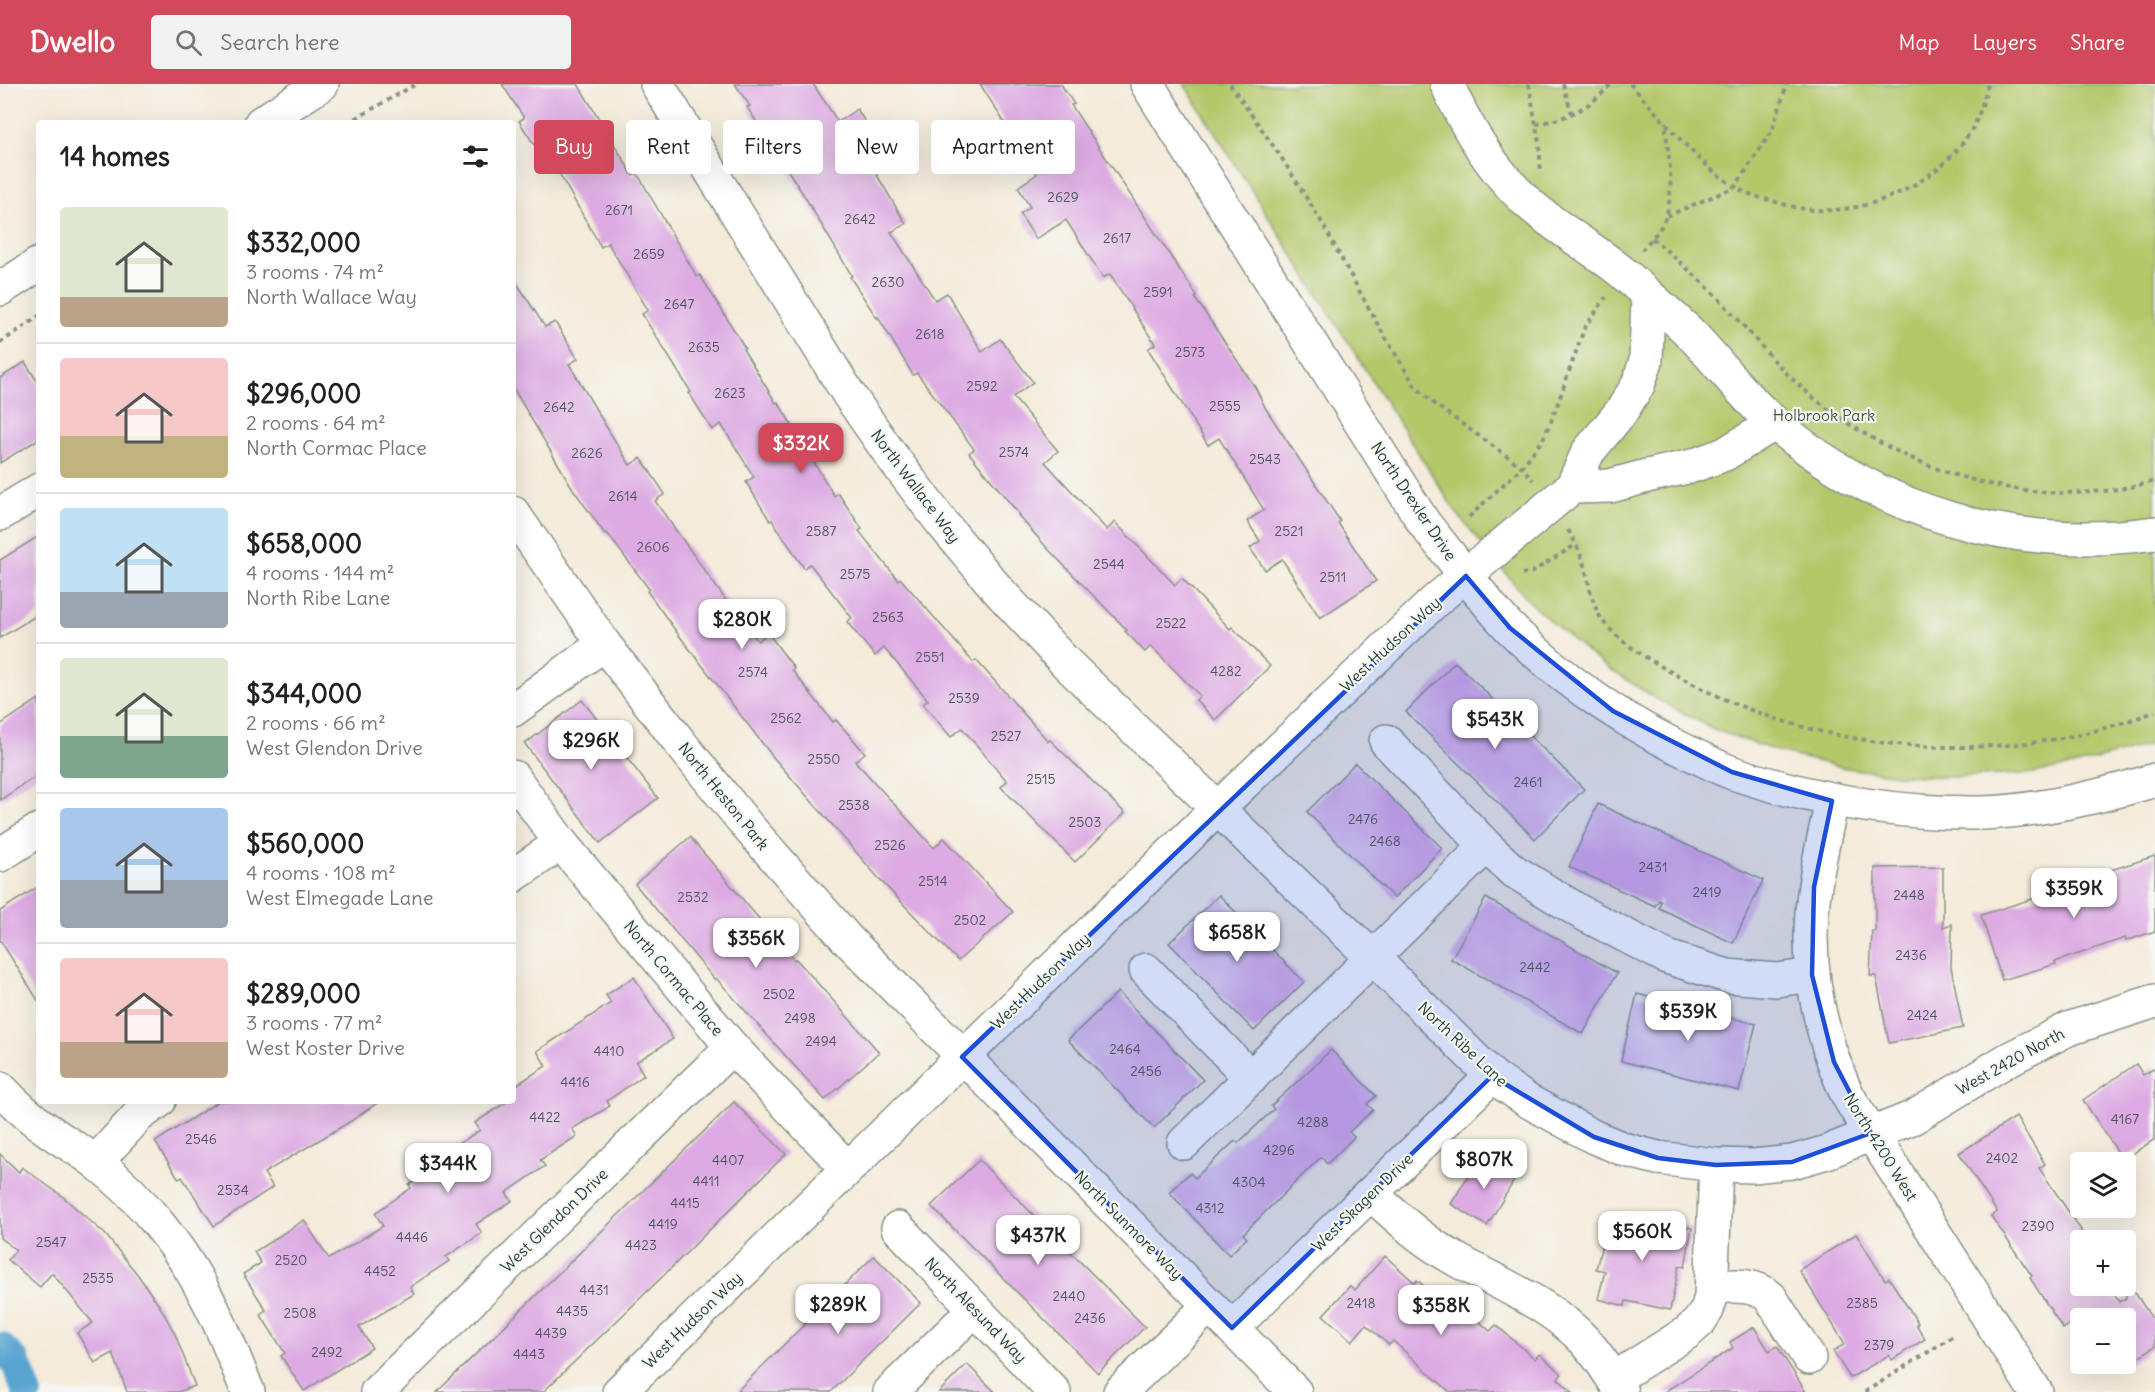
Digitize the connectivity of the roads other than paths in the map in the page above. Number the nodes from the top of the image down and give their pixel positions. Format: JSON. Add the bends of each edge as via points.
{"nodes":[{"id":1,"x":322,"y":84,"type":"edge"},
{"id":2,"x":657,"y":84,"type":"edge"},
{"id":3,"x":1148,"y":84,"type":"edge"},
{"id":4,"x":1446,"y":84,"type":"edge"},
{"id":5,"x":269,"y":120,"type":"edge"},
{"id":6,"x":36,"y":266,"type":"edge"},
{"id":7,"x":0,"y":289,"type":"edge"},
{"id":8,"x":1648,"y":295,"type":"junction"},
{"id":9,"x":1775,"y":423,"type":"junction"},
{"id":10,"x":1572,"y":487,"type":"junction"},
{"id":11,"x":36,"y":492,"type":"edge"},
{"id":12,"x":0,"y":514,"type":"edge"},
{"id":13,"x":516,"y":517,"type":"edge"},
{"id":14,"x":2155,"y":533,"type":"edge"},
{"id":15,"x":1466,"y":576,"type":"junction"},
{"id":16,"x":604,"y":644,"type":"junction"},
{"id":17,"x":516,"y":708,"type":"edge"},
{"id":18,"x":1386,"y":741,"type":"dead end"},
{"id":19,"x":2155,"y":780,"type":"edge"},
{"id":20,"x":516,"y":781,"type":"edge"},
{"id":21,"x":1832,"y":801,"type":"junction"},
{"id":22,"x":1218,"y":808,"type":"junction"},
{"id":23,"x":36,"y":832,"type":"edge"},
{"id":24,"x":561,"y":843,"type":"junction"},
{"id":25,"x":1486,"y":846,"type":"junction"},
{"id":26,"x":0,"y":855,"type":"edge"},
{"id":27,"x":516,"y":874,"type":"edge"},
{"id":28,"x":1372,"y":958,"type":"junction"},
{"id":29,"x":1146,"y":970,"type":"dead end"},
{"id":30,"x":1812,"y":975,"type":"junction"},
{"id":31,"x":2155,"y":1001,"type":"edge"},
{"id":32,"x":732,"y":1047,"type":"junction"},
{"id":33,"x":962,"y":1057,"type":"junction"},
{"id":34,"x":1492,"y":1076,"type":"junction"},
{"id":35,"x":1251,"y":1078,"type":"junction"},
{"id":36,"x":0,"y":1088,"type":"edge"},
{"id":37,"x":155,"y":1104,"type":"edge"},
{"id":38,"x":1871,"y":1134,"type":"junction"},
{"id":39,"x":1184,"y":1143,"type":"dead end"},
{"id":40,"x":96,"y":1162,"type":"junction"},
{"id":41,"x":1716,"y":1165,"type":"junction"},
{"id":42,"x":847,"y":1168,"type":"junction"},
{"id":43,"x":1371,"y":1194,"type":"junction"},
{"id":44,"x":898,"y":1228,"type":"dead end"},
{"id":45,"x":1712,"y":1287,"type":"junction"},
{"id":46,"x":975,"y":1309,"type":"junction"},
{"id":47,"x":1220,"y":1317,"type":"junction"},
{"id":48,"x":1809,"y":1358,"type":"dead end"},
{"id":49,"x":1617,"y":1386,"type":"edge"},
{"id":50,"x":248,"y":1392,"type":"edge"},
{"id":51,"x":377,"y":1392,"type":"edge"},
{"id":52,"x":619,"y":1392,"type":"edge"},
{"id":53,"x":890,"y":1392,"type":"edge"},
{"id":54,"x":1054,"y":1392,"type":"edge"},
{"id":55,"x":1120,"y":1392,"type":"edge"},
{"id":56,"x":1295,"y":1392,"type":"edge"},
{"id":57,"x":2036,"y":1392,"type":"edge"}],
"edges":[{"from":1,"to":5,"type":"street"},
{"from":2,"to":22,"type":"street","name":"North Wallace Way","via":[[849,395],[942,523],[1066,663]]},
{"from":3,"to":15,"type":"street","name":"North Drexler Drive","via":[[1424,523]]},
{"from":4,"to":8,"type":"street","via":[[1491,163],[1526,201]]},
{"from":6,"to":7,"type":"street"},
{"from":8,"to":9,"type":"street","via":[[1687,330],[1743,394]]},
{"from":8,"to":10,"type":"street","via":[[1646,361],[1638,385],[1588,452]]},
{"from":9,"to":10,"type":"street","via":[[1725,454],[1692,466],[1610,486]]},
{"from":9,"to":14,"type":"street","via":[[1813,454],[1864,485],[1926,512],[1986,529],[2054,538]]},
{"from":10,"to":15,"type":"street","name":"West Hudson Way"},
{"from":11,"to":12,"type":"street"},
{"from":13,"to":16,"type":"street","name":"North Heston Park"},
{"from":15,"to":21,"type":"street","name":"North Drexler Drive","via":[[1510,628],[1560,673],[1613,711],[1666,743],[1732,772]]},
{"from":15,"to":22,"type":"street","name":"West Hudson Way"},
{"from":16,"to":17,"type":"street"},
{"from":16,"to":33,"type":"street","name":"North Heston Park","via":[[749,828],[847,939]]},
{"from":18,"to":25,"type":"street"},
{"from":19,"to":21,"type":"street","name":"North Drexler Drive","via":[[2057,805],[1983,813],[1906,810]]},
{"from":20,"to":24,"type":"street","name":"North Cormac Place"},
{"from":21,"to":30,"type":"street","name":"North 4200 West","via":[[1814,887]]},
{"from":22,"to":28,"type":"street","name":"North Ribe Lane"},
{"from":22,"to":33,"type":"street","name":"West Hudson Way"},
{"from":23,"to":26,"type":"street"},
{"from":24,"to":27,"type":"street"},
{"from":24,"to":32,"type":"street","name":"North Cormac Place"},
{"from":25,"to":28,"type":"street"},
{"from":25,"to":30,"type":"street","via":[[1512,870],[1582,913],[1668,957],[1727,976],[1777,980]]},
{"from":28,"to":34,"type":"street","name":"North Ribe Lane"},
{"from":28,"to":35,"type":"street"},
{"from":29,"to":35,"type":"street"},
{"from":30,"to":38,"type":"street","name":"North 4200 West","via":[[1820,1020],[1834,1062],[1846,1093]]},
{"from":31,"to":38,"type":"street","name":"West 2420 North","via":[[2068,1029],[2007,1060],[1914,1117]]},
{"from":32,"to":42,"type":"street","name":"North Cormac Place"},
{"from":32,"to":51,"type":"street","name":"West Glendon Drive"},
{"from":33,"to":42,"type":"street","name":"West Hudson Way"},
{"from":33,"to":47,"type":"street","name":"North Sunmore Way"},
{"from":34,"to":41,"type":"street","name":"North Ribe Lane","via":[[1564,1122],[1626,1150]]},
{"from":34,"to":43,"type":"street","name":"West Skagen Drive"},
{"from":35,"to":39,"type":"street"},
{"from":36,"to":40,"type":"street","via":[[46,1130]]},
{"from":37,"to":40,"type":"street","via":[[138,1116]]},
{"from":38,"to":41,"type":"street","name":"North Ribe Lane","via":[[1792,1162]]},
{"from":38,"to":57,"type":"street","name":"North 4200 West"},
{"from":40,"to":50,"type":"street","via":[[145,1208],[188,1265],[216,1316]]},
{"from":41,"to":45,"type":"street"},
{"from":42,"to":52,"type":"street","name":"West Hudson Way"},
{"from":43,"to":47,"type":"street","name":"West Skagen Drive"},
{"from":43,"to":49,"type":"street","via":[[1416,1234],[1449,1256],[1563,1320],[1597,1354]]},
{"from":44,"to":46,"type":"street","name":"North Alesund Way"},
{"from":45,"to":48,"type":"street","via":[[1762,1290]]},
{"from":45,"to":49,"type":"street","via":[[1712,1297],[1699,1322]]},
{"from":46,"to":53,"type":"street"},
{"from":46,"to":54,"type":"street","name":"North Alesund Way"},
{"from":47,"to":55,"type":"street","name":"West Skagen Drive"},
{"from":47,"to":56,"type":"street","name":"North Sunmore Way"}]}
